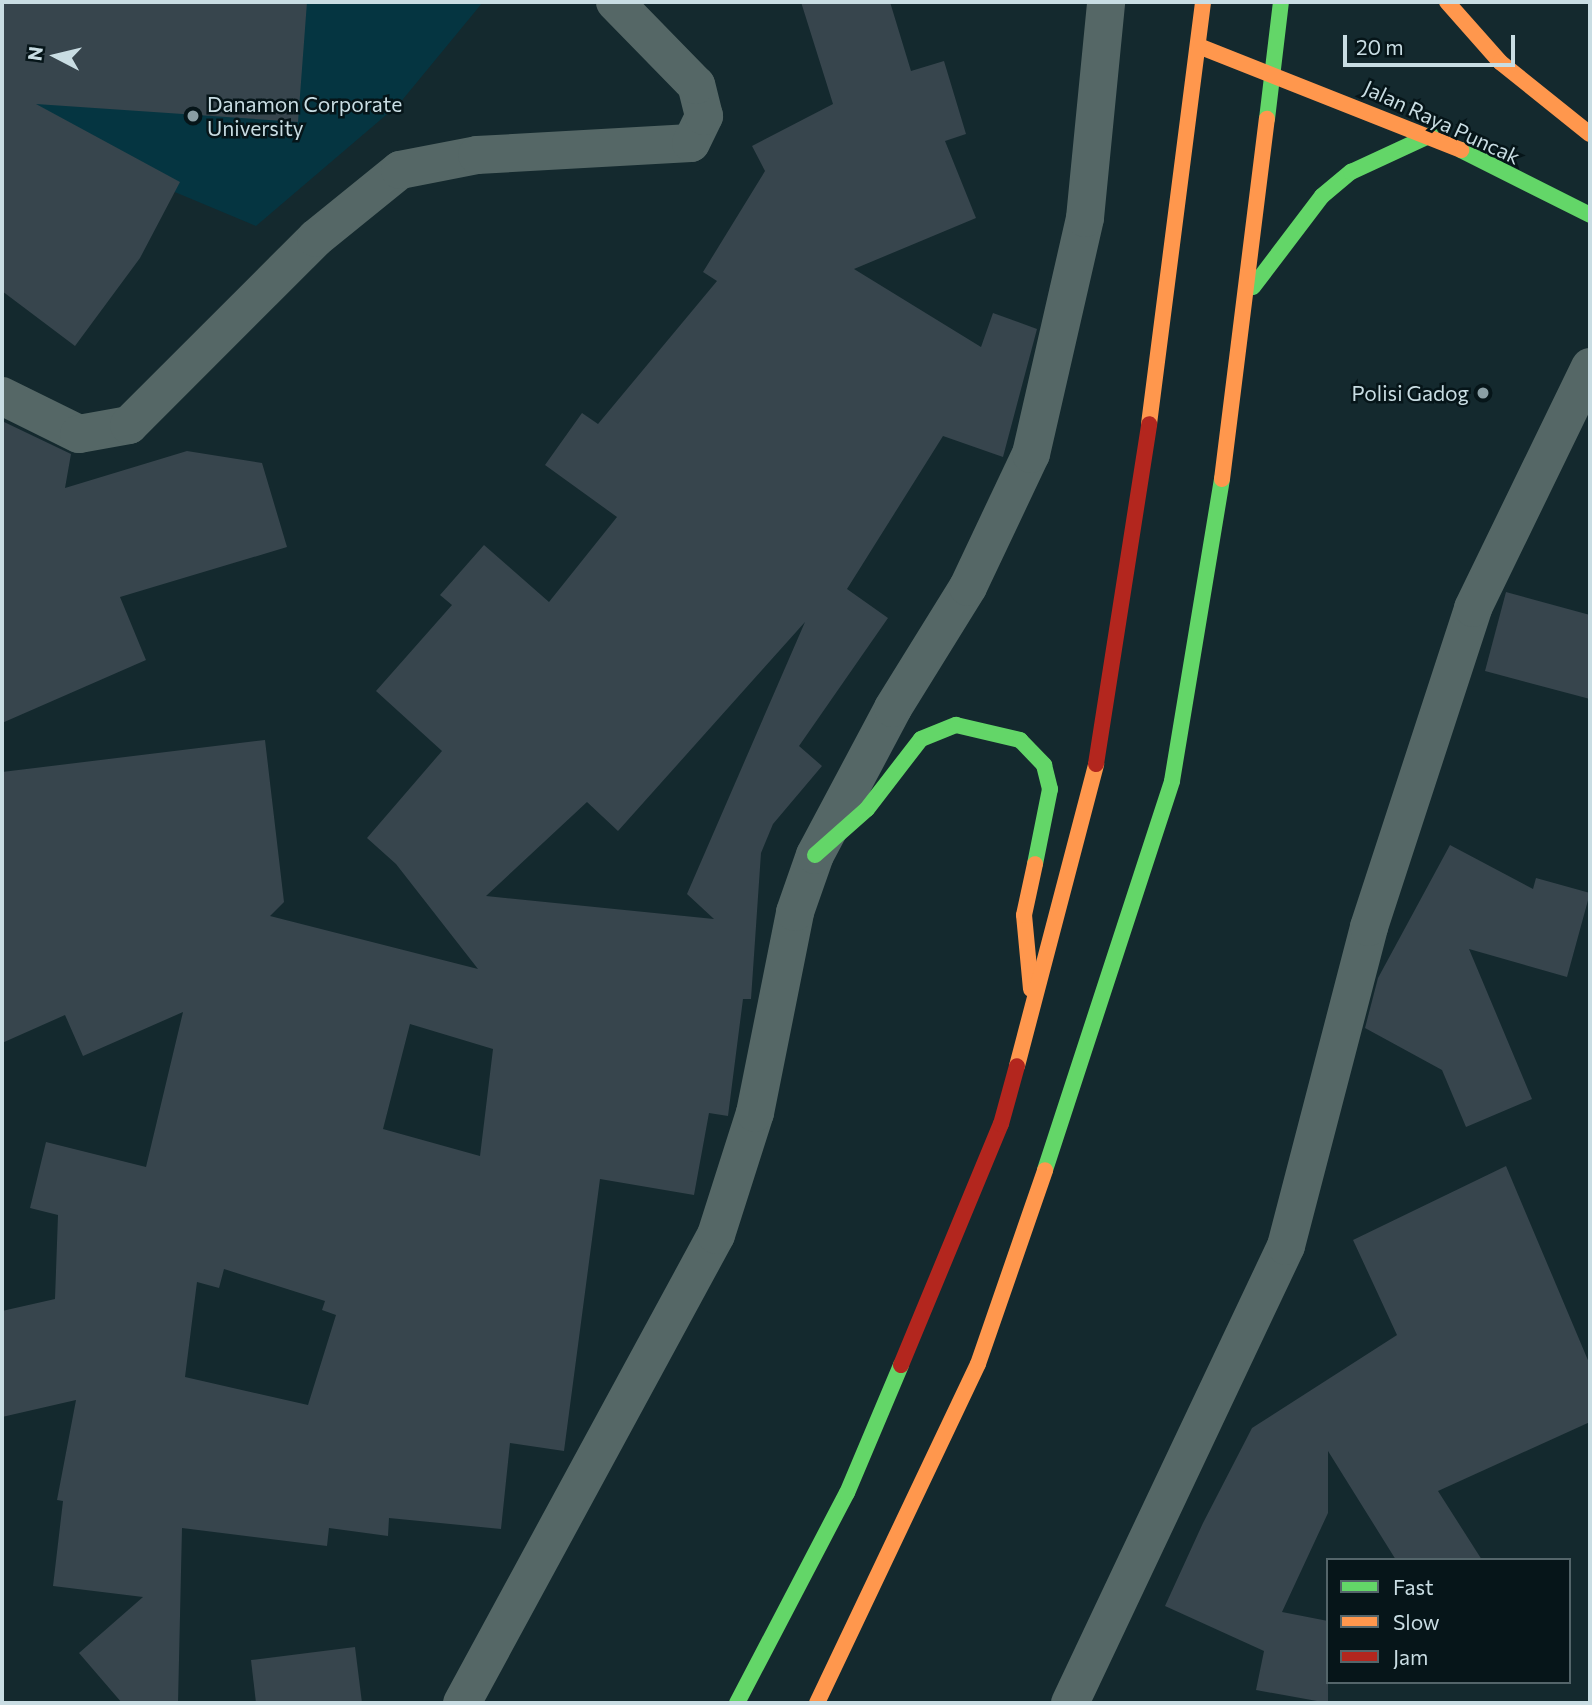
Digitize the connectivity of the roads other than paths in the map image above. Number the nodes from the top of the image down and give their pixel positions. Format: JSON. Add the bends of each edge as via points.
{"nodes":[{"id":1,"x":615,"y":2,"type":"edge"},
{"id":2,"x":1106,"y":2,"type":"edge"},
{"id":3,"x":1203,"y":2,"type":"edge"},
{"id":4,"x":1281,"y":2,"type":"edge"},
{"id":5,"x":1447,"y":2,"type":"edge"},
{"id":6,"x":1201,"y":47,"type":"junction"},
{"id":7,"x":1275,"y":71,"type":"junction"},
{"id":8,"x":1590,"y":134,"type":"edge"},
{"id":9,"x":1431,"y":135,"type":"junction"},
{"id":10,"x":1590,"y":215,"type":"edge"},
{"id":11,"x":1250,"y":292,"type":"junction"},
{"id":12,"x":1590,"y":367,"type":"edge"},
{"id":13,"x":2,"y":396,"type":"edge"},
{"id":14,"x":815,"y":855,"type":"junction"},
{"id":15,"x":1033,"y":1012,"type":"junction"},
{"id":16,"x":462,"y":1703,"type":"edge"},
{"id":17,"x":737,"y":1703,"type":"edge"},
{"id":18,"x":817,"y":1703,"type":"edge"},
{"id":19,"x":1070,"y":1703,"type":"edge"}],
"edges":[{"from":1,"to":13,"type":"street","via":[[696,85],[704,117],[691,144],[477,155],[400,170],[316,238],[129,425],[79,434]]},
{"from":2,"to":14,"type":"street","via":[[1085,218],[1031,454],[974,575]]},
{"from":3,"to":6,"type":"highway"},
{"from":4,"to":7,"type":"highway"},
{"from":5,"to":8,"type":"highway","via":[[1500,62]]},
{"from":6,"to":7,"type":"highway","name":"Jalan Raya Puncak"},
{"from":6,"to":15,"type":"highway","via":[[1138,508],[1087,816]]},
{"from":7,"to":9,"type":"highway","name":"Jalan Raya Puncak"},
{"from":7,"to":11,"type":"highway"},
{"from":9,"to":10,"type":"highway","name":"Jalan Raya Puncak"},
{"from":9,"to":11,"type":"highway","via":[[1351,172],[1322,196]]},
{"from":11,"to":18,"type":"highway","via":[[1210,579],[1172,780],[1118,960],[978,1364]]},
{"from":12,"to":19,"type":"street","via":[[1473,608],[1369,927],[1286,1246]]},
{"from":14,"to":15,"type":"highway","via":[[867,809],[921,739],[956,724],[1020,740],[1044,765],[1050,789],[1024,915]]},
{"from":14,"to":16,"type":"street","via":[[795,912],[755,1113],[716,1235]]},
{"from":15,"to":17,"type":"highway","via":[[1001,1124],[910,1351],[791,1608]]}]}
